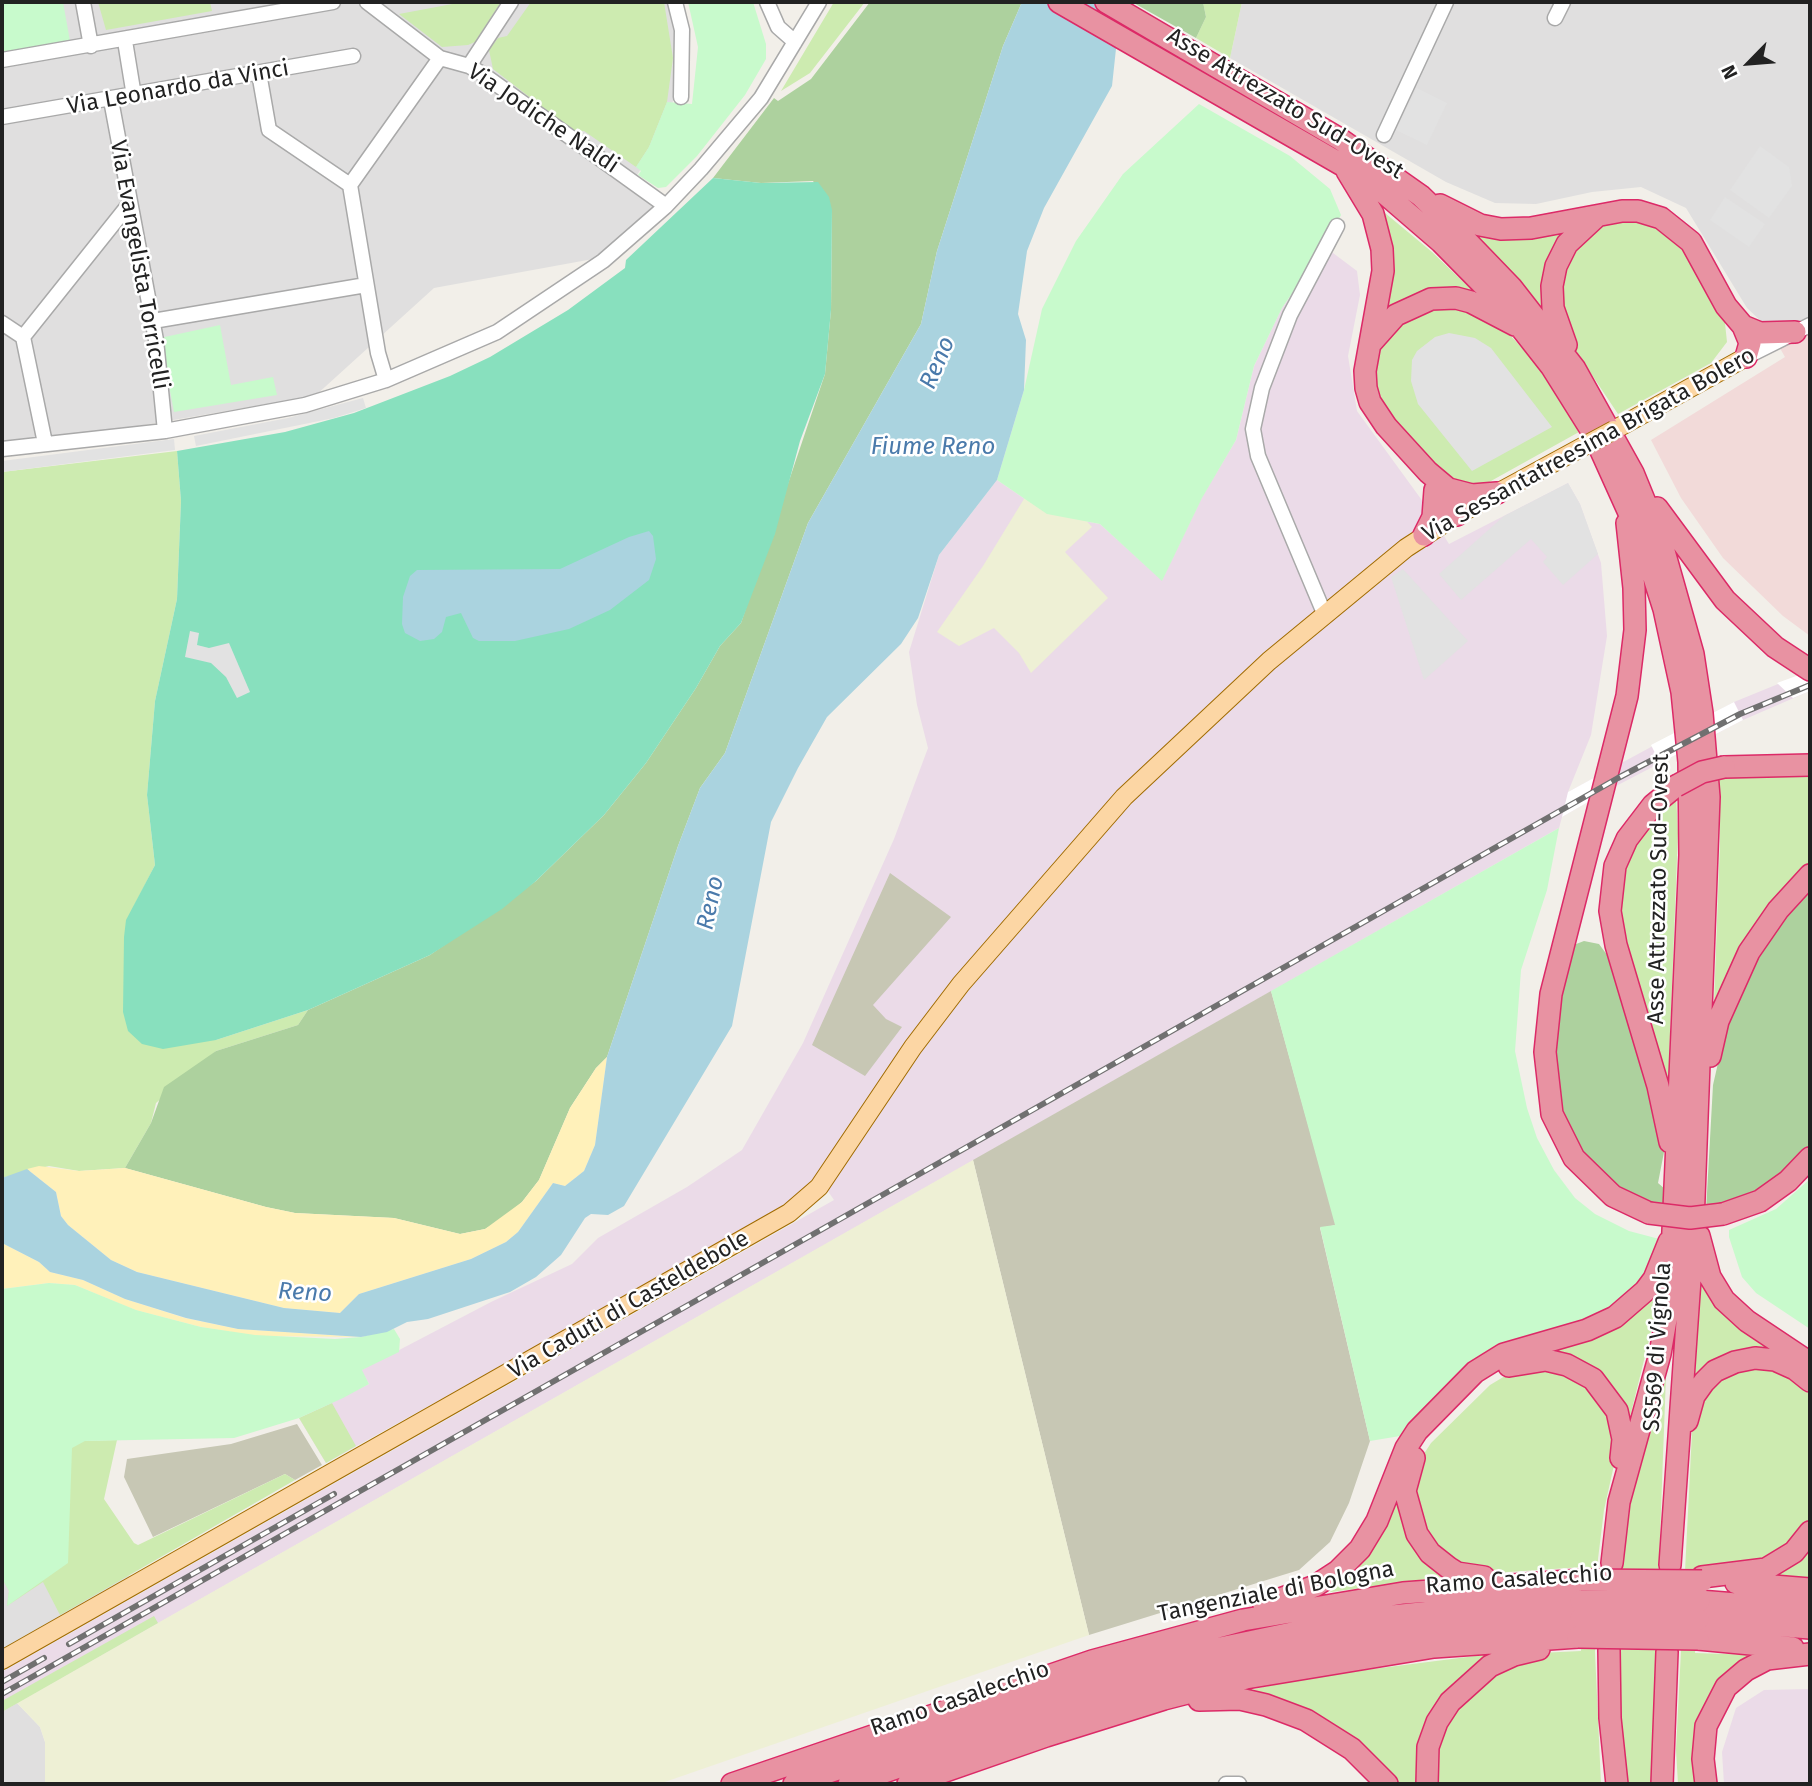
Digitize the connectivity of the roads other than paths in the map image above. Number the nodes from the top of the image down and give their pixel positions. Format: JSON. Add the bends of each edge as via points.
{"nodes":[{"id":1,"x":83,"y":2,"type":"edge"},
{"id":2,"x":333,"y":2,"type":"edge"},
{"id":3,"x":367,"y":2,"type":"edge"},
{"id":4,"x":511,"y":2,"type":"edge"},
{"id":5,"x":675,"y":2,"type":"edge"},
{"id":6,"x":767,"y":2,"type":"edge"},
{"id":7,"x":819,"y":2,"type":"edge"},
{"id":8,"x":1059,"y":2,"type":"edge"},
{"id":9,"x":1106,"y":2,"type":"edge"},
{"id":10,"x":1446,"y":2,"type":"edge"},
{"id":11,"x":1563,"y":2,"type":"edge"},
{"id":12,"x":382,"y":8,"type":"edge"},
{"id":13,"x":1555,"y":18,"type":"dead end"},
{"id":14,"x":125,"y":41,"type":"junction"},
{"id":15,"x":795,"y":42,"type":"junction"},
{"id":16,"x":91,"y":46,"type":"junction"},
{"id":17,"x":353,"y":57,"type":"dead end"},
{"id":18,"x":440,"y":58,"type":"junction"},
{"id":19,"x":2,"y":60,"type":"edge"},
{"id":20,"x":469,"y":66,"type":"junction"},
{"id":21,"x":259,"y":74,"type":"junction"},
{"id":22,"x":134,"y":96,"type":"junction"},
{"id":23,"x":681,"y":97,"type":"dead end"},
{"id":24,"x":111,"y":100,"type":"junction"},
{"id":25,"x":2,"y":117,"type":"edge"},
{"id":26,"x":1384,"y":135,"type":"dead end"},
{"id":27,"x":1344,"y":166,"type":"junction"},
{"id":28,"x":350,"y":186,"type":"junction"},
{"id":29,"x":1421,"y":196,"type":"junction"},
{"id":30,"x":130,"y":203,"type":"junction"},
{"id":31,"x":666,"y":206,"type":"junction"},
{"id":32,"x":1598,"y":216,"type":"junction"},
{"id":33,"x":1337,"y":226,"type":"dead end"},
{"id":34,"x":366,"y":285,"type":"junction"},
{"id":35,"x":1726,"y":306,"type":"junction"},
{"id":36,"x":153,"y":321,"type":"junction"},
{"id":37,"x":2,"y":323,"type":"edge"},
{"id":38,"x":1743,"y":326,"type":"junction"},
{"id":39,"x":1803,"y":328,"type":"edge"},
{"id":40,"x":1524,"y":330,"type":"junction"},
{"id":41,"x":23,"y":337,"type":"junction"},
{"id":42,"x":1370,"y":345,"type":"junction"},
{"id":43,"x":1741,"y":360,"type":"junction"},
{"id":44,"x":1575,"y":369,"type":"junction"},
{"id":45,"x":386,"y":380,"type":"junction"},
{"id":46,"x":165,"y":431,"type":"junction"},
{"id":47,"x":45,"y":443,"type":"junction"},
{"id":48,"x":2,"y":449,"type":"edge"},
{"id":49,"x":1633,"y":473,"type":"junction"},
{"id":50,"x":1443,"y":493,"type":"junction"},
{"id":51,"x":1497,"y":493,"type":"junction"},
{"id":52,"x":1624,"y":495,"type":"junction"},
{"id":53,"x":1457,"y":515,"type":"junction"},
{"id":54,"x":1424,"y":536,"type":"junction"},
{"id":55,"x":1324,"y":613,"type":"junction"},
{"id":56,"x":1810,"y":670,"type":"edge"},
{"id":57,"x":1810,"y":765,"type":"edge"},
{"id":58,"x":1124,"y":797,"type":"joint"},
{"id":59,"x":1810,"y":875,"type":"edge"},
{"id":60,"x":1697,"y":1134,"type":"junction"},
{"id":61,"x":1810,"y":1158,"type":"edge"},
{"id":62,"x":1677,"y":1178,"type":"junction"},
{"id":63,"x":1694,"y":1202,"type":"junction"},
{"id":64,"x":1676,"y":1221,"type":"junction"},
{"id":65,"x":1810,"y":1363,"type":"edge"},
{"id":66,"x":1810,"y":1381,"type":"edge"},
{"id":67,"x":1674,"y":1478,"type":"junction"},
{"id":68,"x":1615,"y":1526,"type":"junction"},
{"id":69,"x":1810,"y":1532,"type":"edge"},
{"id":70,"x":1612,"y":1563,"type":"dead end"},
{"id":71,"x":1667,"y":1572,"type":"junction"},
{"id":72,"x":1543,"y":1581,"type":"junction"},
{"id":73,"x":1810,"y":1589,"type":"edge"},
{"id":74,"x":1700,"y":1603,"type":"junction"},
{"id":75,"x":1580,"y":1616,"type":"junction"},
{"id":76,"x":1809,"y":1623,"type":"edge"},
{"id":77,"x":1158,"y":1641,"type":"junction"},
{"id":78,"x":1609,"y":1650,"type":"dead end"},
{"id":79,"x":1667,"y":1652,"type":"dead end"},
{"id":80,"x":1810,"y":1652,"type":"edge"},
{"id":81,"x":2,"y":1660,"type":"edge"},
{"id":82,"x":1665,"y":1704,"type":"junction"},
{"id":83,"x":1610,"y":1718,"type":"junction"},
{"id":84,"x":1046,"y":1736,"type":"junction"},
{"id":85,"x":732,"y":1784,"type":"edge"},
{"id":86,"x":794,"y":1784,"type":"edge"},
{"id":87,"x":849,"y":1784,"type":"edge"},
{"id":88,"x":908,"y":1784,"type":"edge"},
{"id":89,"x":1226,"y":1784,"type":"edge"},
{"id":90,"x":1239,"y":1784,"type":"edge"},
{"id":91,"x":1387,"y":1784,"type":"edge"},
{"id":92,"x":1427,"y":1784,"type":"edge"},
{"id":93,"x":1607,"y":1784,"type":"edge"},
{"id":94,"x":1616,"y":1784,"type":"edge"},
{"id":95,"x":1662,"y":1784,"type":"edge"},
{"id":96,"x":1673,"y":1784,"type":"edge"},
{"id":97,"x":1706,"y":1784,"type":"edge"}],
"edges":[{"from":1,"to":16,"type":"street"},
{"from":2,"to":14,"type":"street"},
{"from":3,"to":12,"type":"street","name":"Via Jodiche Naldi"},
{"from":4,"to":20,"type":"street"},
{"from":5,"to":23,"type":"street","via":[[682,30]]},
{"from":6,"to":15,"type":"street","via":[[778,27]]},
{"from":7,"to":15,"type":"street"},
{"from":8,"to":27,"type":"highway","name":"Asse Attrezzato Sud-Ovest"},
{"from":9,"to":29,"type":"highway","name":"Asse Attrezzato Sud-Ovest","via":[[1340,139]]},
{"from":10,"to":26,"type":"street"},
{"from":11,"to":13,"type":"street"},
{"from":12,"to":18,"type":"street","name":"Via Jodiche Naldi"},
{"from":14,"to":16,"type":"street"},
{"from":14,"to":22,"type":"street"},
{"from":15,"to":31,"type":"street","via":[[747,116]]},
{"from":16,"to":19,"type":"street"},
{"from":17,"to":21,"type":"street","name":"Via Leonardo da Vinci"},
{"from":18,"to":20,"type":"street","name":"Via Jodiche Naldi"},
{"from":18,"to":28,"type":"street"},
{"from":20,"to":31,"type":"street","name":"Via Jodiche Naldi"},
{"from":21,"to":22,"type":"street","name":"Via Leonardo da Vinci"},
{"from":21,"to":28,"type":"street","via":[[269,130]]},
{"from":22,"to":24,"type":"street","name":"Via Leonardo da Vinci"},
{"from":24,"to":25,"type":"street","name":"Via Leonardo da Vinci"},
{"from":24,"to":30,"type":"street","name":"Via Evangelista Torricelli"},
{"from":27,"to":40,"type":"highway","name":"Asse Attrezzato Sud-Ovest","via":[[1383,192],[1441,242]]},
{"from":27,"to":42,"type":"highway","via":[[1373,214],[1381,239],[1383,271]]},
{"from":28,"to":34,"type":"street"},
{"from":29,"to":32,"type":"highway","via":[[1474,222],[1501,229]]},
{"from":29,"to":44,"type":"highway","name":"Asse Attrezzato Sud-Ovest","via":[[1511,287]]},
{"from":30,"to":36,"type":"street","name":"Via Evangelista Torricelli"},
{"from":30,"to":41,"type":"street"},
{"from":31,"to":45,"type":"street","via":[[603,261],[540,306],[478,341]]},
{"from":32,"to":35,"type":"highway","via":[[1637,211],[1672,224],[1691,243]]},
{"from":32,"to":44,"type":"highway","via":[[1567,244],[1552,286],[1553,308]]},
{"from":33,"to":55,"type":"street","via":[[1290,315],[1262,388],[1253,429],[1258,456]]},
{"from":34,"to":36,"type":"street"},
{"from":34,"to":45,"type":"street"},
{"from":35,"to":38,"type":"highway"},
{"from":35,"to":43,"type":"highway"},
{"from":36,"to":46,"type":"street","name":"Via Evangelista Torricelli"},
{"from":37,"to":41,"type":"street"},
{"from":38,"to":39,"type":"highway","via":[[1760,333]]},
{"from":38,"to":43,"type":"highway","via":[[1750,343]]},
{"from":39,"to":43,"type":"street","name":"Via Sessantatreesima Brigata Bolero"},
{"from":40,"to":42,"type":"highway","via":[[1471,302],[1430,299],[1396,315]]},
{"from":40,"to":52,"type":"highway","name":"Asse Attrezzato Sud-Ovest","via":[[1593,433]]},
{"from":41,"to":47,"type":"street"},
{"from":42,"to":50,"type":"highway","via":[[1365,379],[1370,402]]},
{"from":43,"to":51,"type":"main road","name":"Via Sessantatreesima Brigata Bolero","bridge":true},
{"from":44,"to":49,"type":"highway","name":"Asse Attrezzato Sud-Ovest"},
{"from":45,"to":46,"type":"street","via":[[305,405]]},
{"from":46,"to":47,"type":"street"},
{"from":47,"to":48,"type":"street"},
{"from":49,"to":56,"type":"highway","via":[[1724,600],[1775,647]]},
{"from":49,"to":60,"type":"highway","name":"Asse Attrezzato Sud-Ovest","via":[[1666,556],[1686,624],[1706,752],[1709,825]]},
{"from":50,"to":51,"type":"highway"},
{"from":50,"to":53,"type":"highway","via":[[1456,499]]},
{"from":50,"to":54,"type":"highway"},
{"from":51,"to":53,"type":"main road","name":"Via Sessantatreesima Brigata Bolero"},
{"from":52,"to":61,"type":"highway","bridge":true,"via":[[1634,588],[1632,661],[1551,994],[1546,1073],[1552,1114],[1574,1158],[1613,1196],[1649,1213],[1690,1217],[1748,1207],[1768,1196]]},
{"from":52,"to":62,"type":"highway","name":"Asse Attrezzato Sud-Ovest","via":[[1671,638],[1689,762]]},
{"from":53,"to":54,"type":"main road","name":"Via Sessantatreesima Brigata Bolero"},
{"from":54,"to":55,"type":"main road","name":"Via Sessantatreesima Brigata Bolero"},
{"from":55,"to":58,"type":"main road","name":"Via Sessantatreesima Brigata Bolero"},
{"from":57,"to":62,"type":"highway","bridge":true,"via":[[1724,767],[1702,772],[1653,806],[1627,839],[1615,866],[1610,911],[1616,945],[1658,1086]]},
{"from":58,"to":81,"type":"main road","name":"Via Caduti di Casteldebole","via":[[954,993],[819,1187],[789,1213]]},
{"from":59,"to":60,"type":"highway","via":[[1762,931],[1736,976],[1712,1042]]},
{"from":60,"to":63,"type":"highway","name":"SS569 di Vignola"},
{"from":62,"to":64,"type":"highway","name":"SS569 di Vignola"},
{"from":63,"to":65,"type":"highway","via":[[1705,1262],[1724,1300]]},
{"from":63,"to":67,"type":"highway","name":"SS569 di Vignola"},
{"from":64,"to":68,"type":"highway","name":"SS569 di Vignola","via":[[1666,1323]]},
{"from":64,"to":77,"type":"highway","via":[[1654,1279],[1626,1310],[1587,1330],[1504,1354],[1462,1384],[1406,1447],[1369,1536],[1338,1571],[1301,1592],[1210,1618]]},
{"from":66,"to":67,"type":"highway","via":[[1795,1369],[1766,1359],[1745,1360],[1716,1371],[1690,1406]]},
{"from":67,"to":71,"type":"highway","name":"SS569 di Vignola"},
{"from":68,"to":70,"type":"highway","name":"SS569 di Vignola"},
{"from":68,"to":72,"type":"highway","via":[[1623,1439],[1608,1394],[1586,1374],[1557,1362],[1525,1361],[1494,1374],[1418,1450],[1407,1479],[1409,1514],[1430,1553],[1457,1573]]},
{"from":69,"to":74,"type":"highway","via":[[1794,1552]]},
{"from":71,"to":74,"type":"highway","name":"Tangenziale di Bologna","bridge":true},
{"from":71,"to":75,"type":"highway","name":"Tangenziale di Bologna","bridge":true},
{"from":72,"to":75,"type":"highway","name":"Tangenziale di Bologna"},
{"from":72,"to":77,"type":"highway","name":"Tangenziale di Bologna","via":[[1355,1601],[1243,1620]]},
{"from":73,"to":74,"type":"highway","name":"Tangenziale di Bologna"},
{"from":74,"to":75,"type":"highway","name":"Ramo Casalecchio","bridge":true},
{"from":74,"to":75,"type":"highway","name":"Tangenziale di Bologna","bridge":true,"via":[[1627,1637]]},
{"from":74,"to":76,"type":"highway","name":"Ramo Casalecchio"},
{"from":74,"to":80,"type":"highway","name":"Tangenziale di Bologna"},
{"from":75,"to":84,"type":"highway","name":"Tangenziale di Bologna","via":[[1434,1647],[1288,1670],[1164,1699]]},
{"from":75,"to":86,"type":"highway","name":"Ramo Casalecchio","via":[[1508,1604],[1354,1620],[1197,1652],[1096,1680]]},
{"from":75,"to":87,"type":"highway","name":"Ramo Casalecchio","via":[[1374,1636],[1241,1661],[1086,1703]]},
{"from":75,"to":92,"type":"highway","via":[[1490,1666],[1460,1690],[1432,1733]]},
{"from":77,"to":85,"type":"highway","name":"Tangenziale di Bologna"},
{"from":78,"to":83,"type":"highway"},
{"from":79,"to":82,"type":"highway"},
{"from":80,"to":97,"type":"highway","via":[[1767,1659],[1726,1687],[1706,1726]]},
{"from":82,"to":95,"type":"highway"},
{"from":82,"to":96,"type":"highway"},
{"from":83,"to":93,"type":"highway"},
{"from":83,"to":94,"type":"highway"},
{"from":84,"to":88,"type":"highway","name":"Tangenziale di Bologna"},
{"from":84,"to":91,"type":"highway","via":[[1195,1700],[1240,1699],[1266,1704],[1318,1726],[1364,1758]]},
{"from":89,"to":90,"type":"street"}]}
